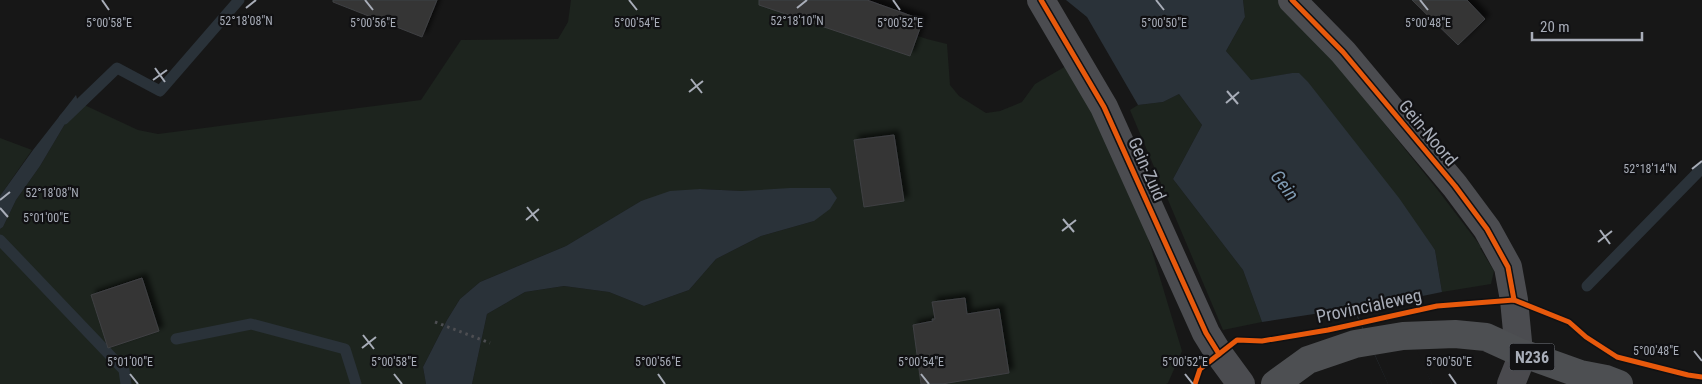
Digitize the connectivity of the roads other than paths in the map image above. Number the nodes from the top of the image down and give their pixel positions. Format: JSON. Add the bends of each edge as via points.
{"nodes":[{"id":1,"x":1041,"y":0,"type":"edge"},
{"id":2,"x":1292,"y":0,"type":"edge"},
{"id":3,"x":1519,"y":352,"type":"junction"},
{"id":4,"x":1242,"y":384,"type":"edge"},
{"id":5,"x":1275,"y":384,"type":"edge"},
{"id":6,"x":1511,"y":384,"type":"edge"},
{"id":7,"x":1619,"y":384,"type":"edge"}],
"edges":[{"from":1,"to":4,"type":"street","name":"Gein-Zuid","via":[[1104,107],[1206,333]]},
{"from":2,"to":3,"type":"street","name":"Gein-Noord","via":[[1344,52],[1487,229],[1508,267]]},
{"from":3,"to":5,"type":"main road","name":"Provincialeweg","number":"N236","via":[[1486,337],[1410,335],[1356,344],[1308,360]]},
{"from":3,"to":6,"type":"street","name":"Gein-Noord","via":[[1519,364]]},
{"from":3,"to":7,"type":"main road","name":"Provincialeweg","number":"N236"}]}
